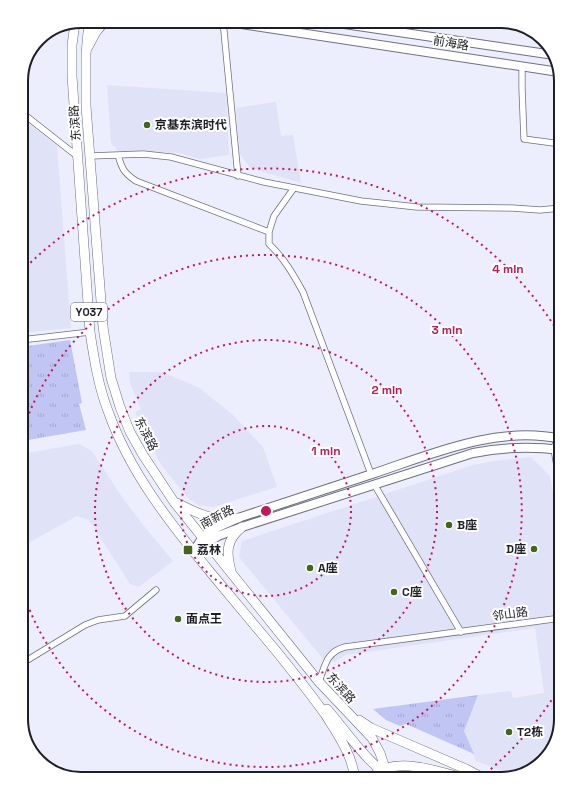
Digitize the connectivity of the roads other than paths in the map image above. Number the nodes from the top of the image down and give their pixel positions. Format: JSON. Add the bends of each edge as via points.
{"nodes":[{"id":1,"x":74,"y":28,"type":"edge"},
{"id":2,"x":89,"y":28,"type":"edge"},
{"id":3,"x":99,"y":28,"type":"edge"},
{"id":4,"x":223,"y":28,"type":"edge"},
{"id":5,"x":269,"y":28,"type":"edge"},
{"id":6,"x":371,"y":28,"type":"edge"},
{"id":7,"x":69,"y":30,"type":"edge"},
{"id":8,"x":72,"y":45,"type":"junction"},
{"id":9,"x":86,"y":54,"type":"junction"},
{"id":10,"x":547,"y":54,"type":"edge"},
{"id":11,"x":522,"y":66,"type":"junction"},
{"id":12,"x":553,"y":71,"type":"edge"},
{"id":13,"x":28,"y":117,"type":"edge"},
{"id":14,"x":554,"y":143,"type":"edge"},
{"id":15,"x":118,"y":155,"type":"junction"},
{"id":16,"x":78,"y":156,"type":"junction"},
{"id":17,"x":90,"y":156,"type":"junction"},
{"id":18,"x":238,"y":176,"type":"junction"},
{"id":19,"x":294,"y":188,"type":"junction"},
{"id":20,"x":554,"y":209,"type":"edge"},
{"id":21,"x":269,"y":232,"type":"junction"},
{"id":22,"x":90,"y":332,"type":"junction"},
{"id":23,"x":28,"y":339,"type":"edge"},
{"id":24,"x":554,"y":438,"type":"edge"},
{"id":25,"x":554,"y":450,"type":"edge"},
{"id":26,"x":371,"y":474,"type":"junction"},
{"id":27,"x":374,"y":484,"type":"junction"},
{"id":28,"x":174,"y":502,"type":"junction"},
{"id":29,"x":238,"y":518,"type":"junction"},
{"id":30,"x":242,"y":527,"type":"junction"},
{"id":31,"x":205,"y":540,"type":"junction"},
{"id":32,"x":194,"y":552,"type":"junction"},
{"id":33,"x":232,"y":575,"type":"junction"},
{"id":34,"x":156,"y":590,"type":"dead end"},
{"id":35,"x":554,"y":619,"type":"edge"},
{"id":36,"x":461,"y":632,"type":"junction"},
{"id":37,"x":28,"y":660,"type":"edge"},
{"id":38,"x":319,"y":682,"type":"junction"},
{"id":39,"x":307,"y":688,"type":"junction"},
{"id":40,"x":341,"y":707,"type":"junction"},
{"id":41,"x":354,"y":772,"type":"edge"},
{"id":42,"x":383,"y":772,"type":"edge"},
{"id":43,"x":384,"y":772,"type":"edge"},
{"id":44,"x":386,"y":772,"type":"edge"},
{"id":45,"x":438,"y":772,"type":"edge"},
{"id":46,"x":471,"y":772,"type":"edge"}],
"edges":[{"from":1,"to":8,"type":"main road","name":"东滨路","number":"Y037"},
{"from":2,"to":9,"type":"main road","name":"东滨路","number":"Y037"},
{"from":3,"to":9,"type":"main road"},
{"from":4,"to":18,"type":"street"},
{"from":5,"to":11,"type":"main road","name":"前海路"},
{"from":6,"to":10,"type":"main road","name":"前海路"},
{"from":7,"to":8,"type":"main road"},
{"from":8,"to":16,"type":"main road","name":"东滨路","number":"Y037"},
{"from":9,"to":17,"type":"main road","name":"东滨路","number":"Y037","via":[[86,106]]},
{"from":11,"to":12,"type":"main road","name":"前海路"},
{"from":11,"to":14,"type":"street","via":[[524,139]]},
{"from":13,"to":16,"type":"street"},
{"from":15,"to":17,"type":"street"},
{"from":15,"to":18,"type":"street","via":[[171,157]]},
{"from":15,"to":21,"type":"street","via":[[121,167],[136,181]]},
{"from":16,"to":22,"type":"main road","name":"东滨路","number":"Y037"},
{"from":17,"to":28,"type":"main road","name":"东滨路","number":"Y037","via":[[103,327],[112,383],[130,432]]},
{"from":18,"to":19,"type":"street"},
{"from":19,"to":20,"type":"street","via":[[362,201],[417,207]]},
{"from":19,"to":21,"type":"street","via":[[274,216]]},
{"from":21,"to":26,"type":"street","via":[[269,244],[290,268],[303,292]]},
{"from":22,"to":23,"type":"street"},
{"from":22,"to":32,"type":"main road","name":"东滨路","number":"Y037","via":[[99,382],[118,437],[152,497]]},
{"from":24,"to":26,"type":"main road","name":"南新路","via":[[528,435],[481,440]]},
{"from":25,"to":27,"type":"main road","name":"南新路","via":[[515,447],[486,450]]},
{"from":26,"to":29,"type":"main road","name":"南新路"},
{"from":27,"to":30,"type":"main road","name":"南新路"},
{"from":27,"to":36,"type":"street"},
{"from":28,"to":29,"type":"main road","via":[[206,516]]},
{"from":28,"to":31,"type":"main road","name":"东滨路","number":"Y037"},
{"from":29,"to":31,"type":"main road","name":"南新路","via":[[211,530]]},
{"from":30,"to":31,"type":"main road","name":"南新路"},
{"from":30,"to":33,"type":"main road","via":[[233,536],[228,547]]},
{"from":31,"to":32,"type":"main road","name":"南新路"},
{"from":31,"to":33,"type":"main road","name":"东滨路"},
{"from":32,"to":39,"type":"main road","name":"东滨路"},
{"from":33,"to":38,"type":"main road","name":"东滨路"},
{"from":34,"to":37,"type":"street","via":[[125,616],[98,620],[85,625]]},
{"from":35,"to":36,"type":"street","name":"邻山路"},
{"from":36,"to":38,"type":"street","name":"邻山路","via":[[338,649],[328,658]]},
{"from":38,"to":40,"type":"main road","name":"东滨路"},
{"from":39,"to":41,"type":"main road","name":"东滨路","via":[[340,736]]},
{"from":39,"to":42,"type":"main road"},
{"from":40,"to":43,"type":"main road","name":"东滨路","via":[[372,738],[380,753]]},
{"from":40,"to":46,"type":"main road","via":[[371,728]]},
{"from":44,"to":45,"type":"main road","via":[[401,766]]}]}
